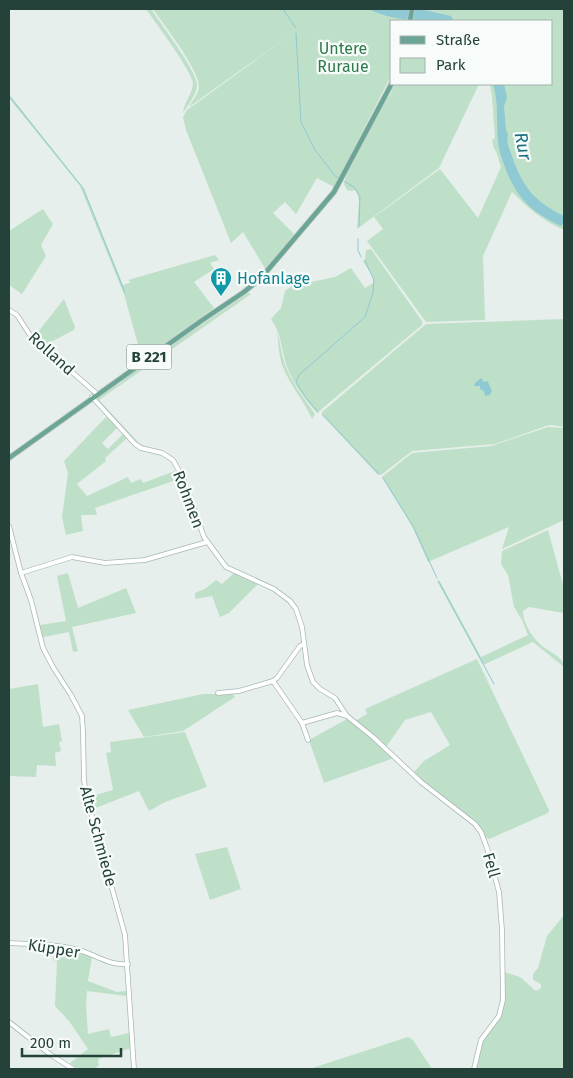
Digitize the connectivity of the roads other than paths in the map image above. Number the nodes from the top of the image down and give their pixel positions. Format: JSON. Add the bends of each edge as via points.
{"nodes":[{"id":1,"x":391,"y":85,"type":"edge"},
{"id":2,"x":9,"y":310,"type":"edge"},
{"id":3,"x":97,"y":394,"type":"junction"},
{"id":4,"x":92,"y":398,"type":"junction"},
{"id":5,"x":9,"y":458,"type":"edge"},
{"id":6,"x":9,"y":526,"type":"edge"},
{"id":7,"x":207,"y":542,"type":"junction"},
{"id":8,"x":14,"y":550,"type":"junction"},
{"id":9,"x":9,"y":551,"type":"edge"},
{"id":10,"x":21,"y":573,"type":"junction"},
{"id":11,"x":304,"y":644,"type":"junction"},
{"id":12,"x":273,"y":681,"type":"junction"},
{"id":13,"x":218,"y":693,"type":"dead end"},
{"id":14,"x":342,"y":707,"type":"junction"},
{"id":15,"x":337,"y":713,"type":"junction"},
{"id":16,"x":347,"y":716,"type":"junction"},
{"id":17,"x":302,"y":723,"type":"junction"},
{"id":18,"x":308,"y":740,"type":"dead end"},
{"id":19,"x":9,"y":943,"type":"edge"},
{"id":20,"x":128,"y":964,"type":"junction"},
{"id":21,"x":9,"y":1022,"type":"edge"},
{"id":22,"x":73,"y":1069,"type":"edge"},
{"id":23,"x":134,"y":1069,"type":"edge"},
{"id":24,"x":474,"y":1069,"type":"edge"}],
"edges":[{"from":1,"to":3,"type":"main road","number":"B 221","via":[[324,205],[255,284]]},
{"from":2,"to":3,"type":"street","name":"Rolland","via":[[30,335]]},
{"from":3,"to":4,"type":"main road","number":"B 221"},
{"from":4,"to":5,"type":"main road","number":"B 221"},
{"from":4,"to":7,"type":"street","name":"Rohmen","via":[[135,444],[172,460],[184,478]]},
{"from":6,"to":8,"type":"street","name":"Alte Schmiede"},
{"from":7,"to":10,"type":"street","name":"Rohmen","via":[[145,560],[105,563],[79,557]]},
{"from":7,"to":11,"type":"street","name":"Fell","via":[[226,567],[274,589],[290,601],[302,627]]},
{"from":8,"to":9,"type":"street"},
{"from":8,"to":10,"type":"street","name":"Alte Schmiede"},
{"from":10,"to":20,"type":"street","name":"Alte Schmiede","via":[[43,648],[82,716],[85,788],[125,935]]},
{"from":11,"to":12,"type":"street"},
{"from":11,"to":14,"type":"street","name":"Fell","via":[[314,682],[336,698]]},
{"from":12,"to":13,"type":"street","via":[[239,691]]},
{"from":12,"to":17,"type":"street"},
{"from":14,"to":15,"type":"street"},
{"from":14,"to":16,"type":"street","name":"Fell"},
{"from":15,"to":16,"type":"street","name":"Fell"},
{"from":15,"to":17,"type":"street"},
{"from":16,"to":24,"type":"street","name":"Fell","via":[[427,787],[475,824],[487,848],[500,892],[502,912],[502,1000],[499,1016],[481,1040]]},
{"from":17,"to":18,"type":"street"},
{"from":19,"to":20,"type":"street","name":"Küpper","via":[[61,946],[116,964]]},
{"from":20,"to":23,"type":"street","name":"Alte Schmiede"},
{"from":21,"to":22,"type":"street"}]}
